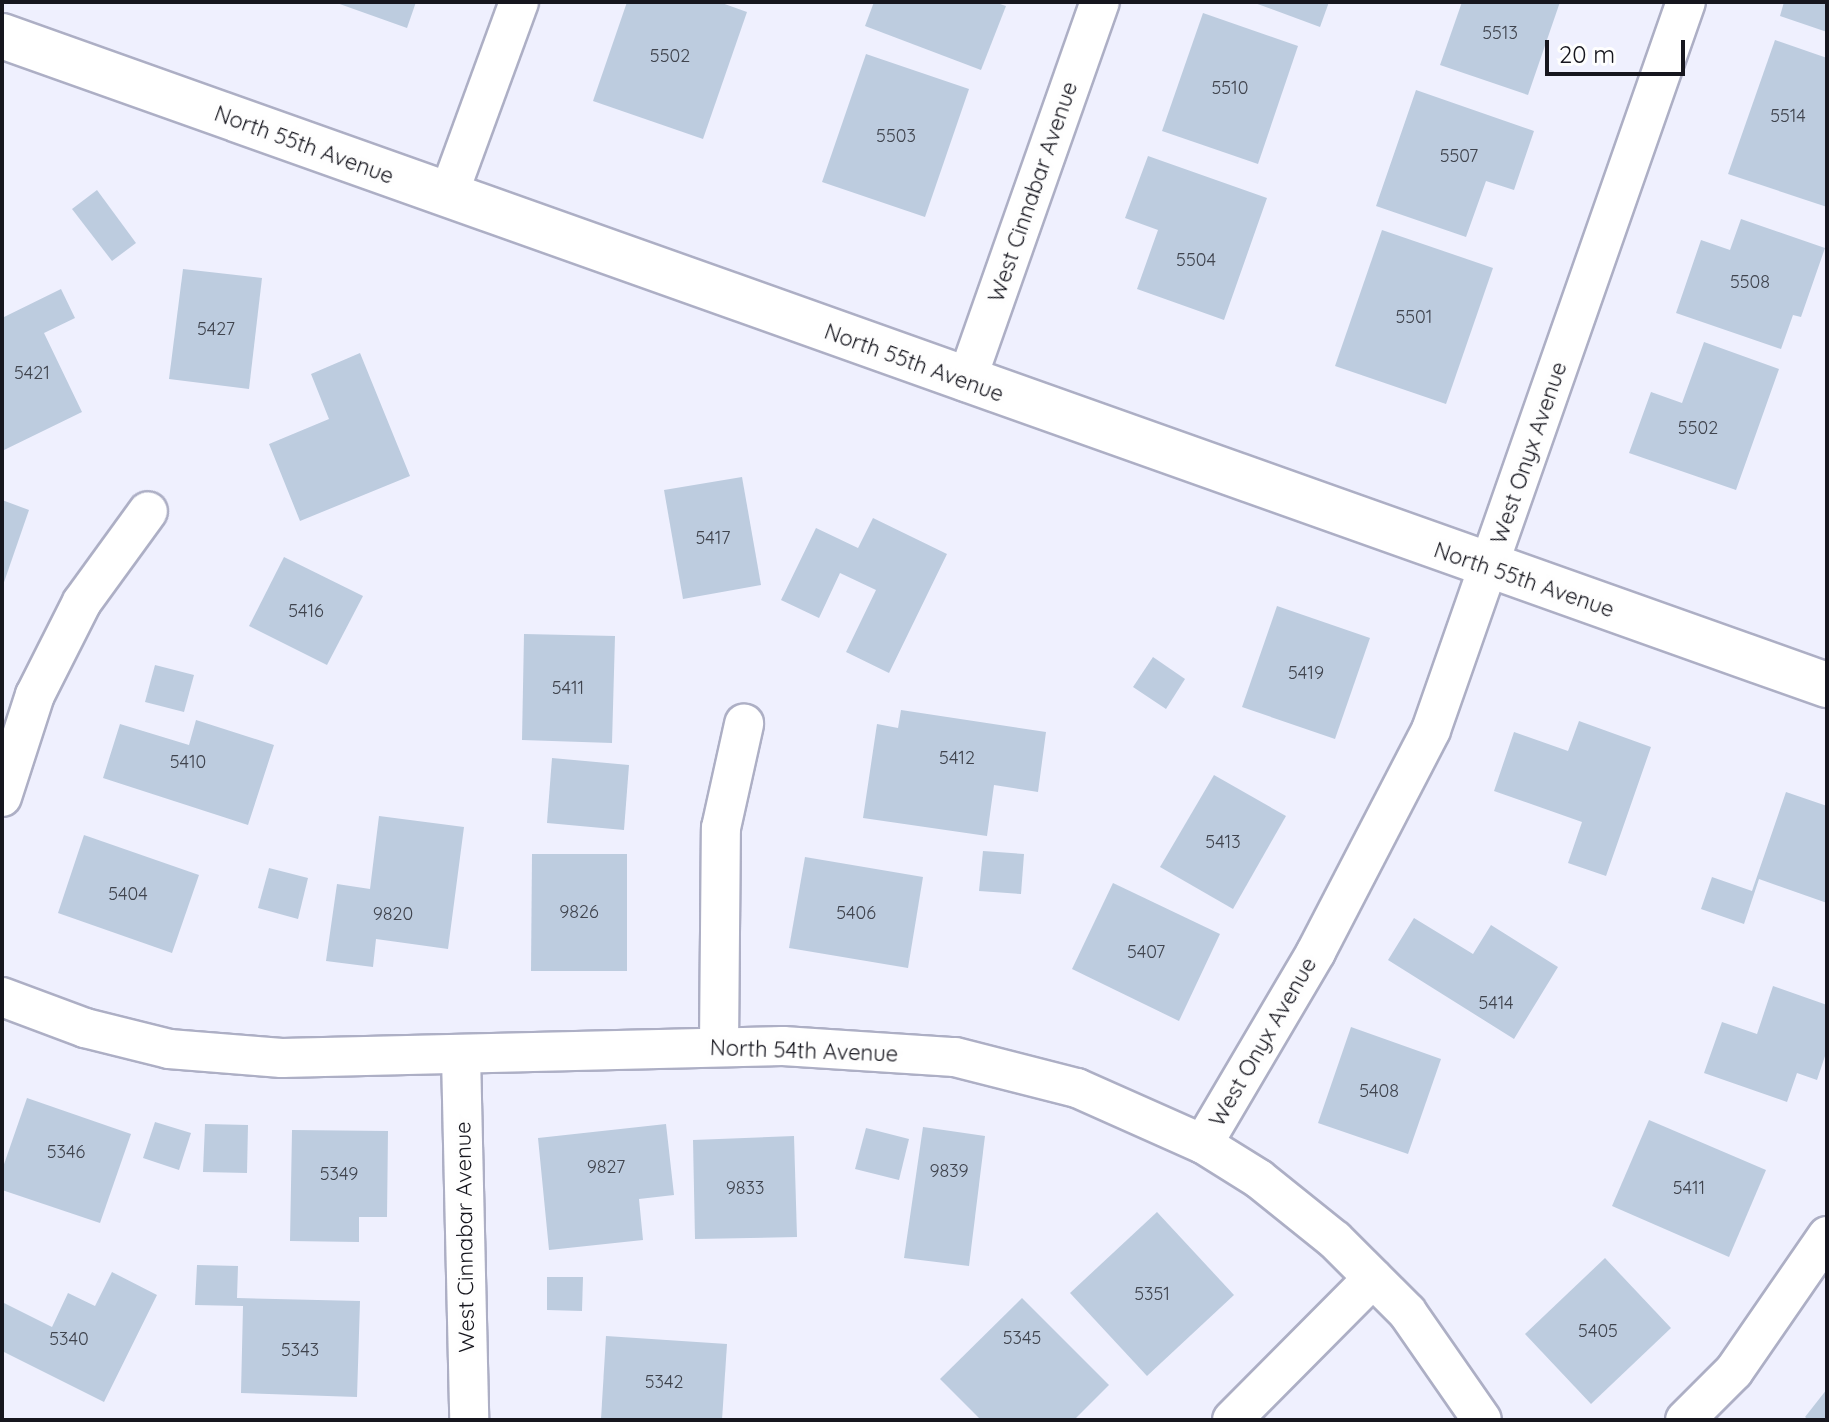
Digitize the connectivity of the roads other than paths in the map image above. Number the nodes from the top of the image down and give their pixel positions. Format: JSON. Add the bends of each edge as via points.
{"nodes":[{"id":1,"x":519,"y":2,"type":"edge"},
{"id":2,"x":1100,"y":2,"type":"edge"},
{"id":3,"x":1686,"y":2,"type":"edge"},
{"id":4,"x":2,"y":36,"type":"edge"},
{"id":5,"x":448,"y":196,"type":"junction"},
{"id":6,"x":966,"y":382,"type":"junction"},
{"id":7,"x":148,"y":511,"type":"dead end"},
{"id":8,"x":1488,"y":568,"type":"junction"},
{"id":9,"x":1827,"y":685,"type":"edge"},
{"id":10,"x":744,"y":724,"type":"dead end"},
{"id":11,"x":2,"y":797,"type":"edge"},
{"id":12,"x":2,"y":997,"type":"edge"},
{"id":13,"x":719,"y":1047,"type":"junction"},
{"id":14,"x":461,"y":1055,"type":"junction"},
{"id":15,"x":1203,"y":1144,"type":"junction"},
{"id":16,"x":1827,"y":1236,"type":"edge"},
{"id":17,"x":1373,"y":1278,"type":"junction"},
{"id":18,"x":469,"y":1420,"type":"edge"},
{"id":19,"x":1232,"y":1420,"type":"edge"},
{"id":20,"x":1482,"y":1420,"type":"edge"},
{"id":21,"x":1685,"y":1420,"type":"edge"}],
"edges":[{"from":1,"to":5,"type":"street"},
{"from":2,"to":6,"type":"street","name":"West Cinnabar Avenue"},
{"from":3,"to":8,"type":"street","name":"West Onyx Avenue"},
{"from":4,"to":5,"type":"street","name":"North 55th Avenue"},
{"from":5,"to":6,"type":"street","name":"North 55th Avenue"},
{"from":6,"to":8,"type":"street","name":"North 55th Avenue"},
{"from":7,"to":11,"type":"street","via":[[82,602],[35,695]]},
{"from":8,"to":9,"type":"street","name":"North 55th Avenue"},
{"from":8,"to":15,"type":"street","name":"West Onyx Avenue","via":[[1431,730],[1382,829]]},
{"from":10,"to":13,"type":"street","via":[[721,828]]},
{"from":12,"to":14,"type":"street","name":"North 54th Avenue","via":[[85,1028],[169,1049],[282,1058]]},
{"from":13,"to":14,"type":"street","name":"North 54th Avenue"},
{"from":13,"to":15,"type":"street","name":"North 54th Avenue","via":[[955,1057],[1077,1088]]},
{"from":14,"to":18,"type":"street","name":"West Cinnabar Avenue"},
{"from":15,"to":17,"type":"street","name":"North 54th Avenue","via":[[1259,1179]]},
{"from":16,"to":21,"type":"street","via":[[1734,1371]]},
{"from":17,"to":19,"type":"street"},
{"from":17,"to":20,"type":"street","name":"North 54th Avenue","via":[[1407,1312]]}]}
